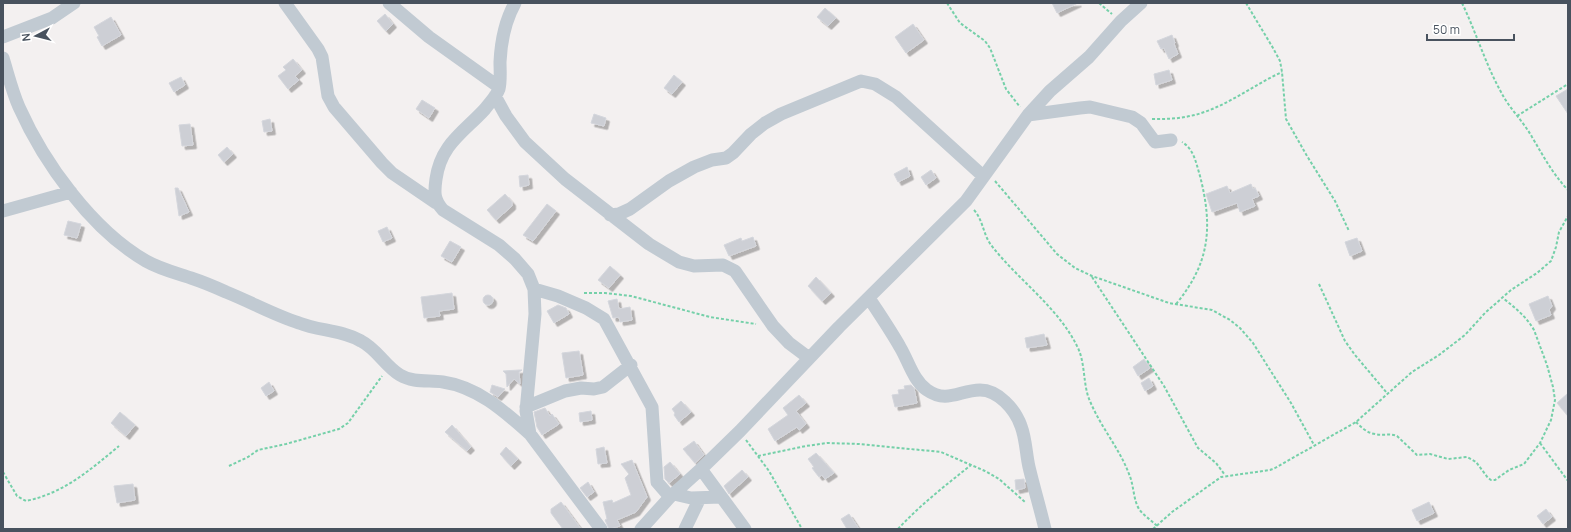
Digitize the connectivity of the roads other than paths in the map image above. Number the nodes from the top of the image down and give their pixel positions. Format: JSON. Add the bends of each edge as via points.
{"nodes":[{"id":1,"x":74,"y":3,"type":"edge"},
{"id":2,"x":285,"y":3,"type":"edge"},
{"id":3,"x":389,"y":3,"type":"edge"},
{"id":4,"x":515,"y":3,"type":"edge"},
{"id":5,"x":1141,"y":3,"type":"edge"},
{"id":6,"x":3,"y":37,"type":"edge"},
{"id":7,"x":3,"y":58,"type":"edge"},
{"id":8,"x":497,"y":92,"type":"junction"},
{"id":9,"x":1028,"y":115,"type":"junction"},
{"id":10,"x":1171,"y":140,"type":"road end"},
{"id":11,"x":985,"y":174,"type":"junction"},
{"id":12,"x":71,"y":192,"type":"junction"},
{"id":13,"x":436,"y":203,"type":"junction"},
{"id":14,"x":3,"y":211,"type":"edge"},
{"id":15,"x":610,"y":215,"type":"junction"},
{"id":16,"x":534,"y":289,"type":"junction"},
{"id":17,"x":870,"y":298,"type":"junction"},
{"id":18,"x":809,"y":358,"type":"junction"},
{"id":19,"x":631,"y":365,"type":"junction"},
{"id":20,"x":526,"y":407,"type":"junction"},
{"id":21,"x":530,"y":434,"type":"junction"},
{"id":22,"x":701,"y":469,"type":"junction"},
{"id":23,"x":672,"y":496,"type":"junction"},
{"id":24,"x":721,"y":497,"type":"junction"},
{"id":25,"x":700,"y":498,"type":"junction"},
{"id":26,"x":743,"y":528,"type":"edge"},
{"id":27,"x":601,"y":529,"type":"edge"},
{"id":28,"x":641,"y":529,"type":"edge"},
{"id":29,"x":685,"y":529,"type":"edge"},
{"id":30,"x":1045,"y":529,"type":"edge"}],
"edges":[{"from":1,"to":6,"type":"street","via":[[52,18]]},
{"from":2,"to":13,"type":"street","via":[[322,57],[328,96],[334,107],[392,173]]},
{"from":3,"to":8,"type":"street","via":[[428,38]]},
{"from":4,"to":8,"type":"street","via":[[503,37]]},
{"from":5,"to":9,"type":"street"},
{"from":7,"to":12,"type":"street","via":[[18,106],[50,164]]},
{"from":8,"to":13,"type":"street","via":[[478,116],[456,136],[444,153],[437,171]]},
{"from":8,"to":15,"type":"street","via":[[506,116],[525,142],[565,179]]},
{"from":9,"to":10,"type":"street","via":[[1090,107],[1138,120],[1155,142]]},
{"from":9,"to":11,"type":"street"},
{"from":11,"to":15,"type":"street","via":[[896,97],[875,84],[861,81],[765,123],[733,154],[694,167],[669,181],[630,209]]},
{"from":11,"to":17,"type":"street","via":[[966,201]]},
{"from":12,"to":14,"type":"street"},
{"from":12,"to":21,"type":"street","via":[[107,232],[147,262],[229,293],[299,324],[335,331],[362,341],[399,375],[463,387],[503,411]]},
{"from":13,"to":16,"type":"street","via":[[499,245],[515,259],[528,274]]},
{"from":15,"to":18,"type":"street","via":[[649,244],[679,262],[694,266],[723,265],[731,268],[773,326],[789,343]]},
{"from":16,"to":19,"type":"street","via":[[558,296],[598,314],[604,319]]},
{"from":16,"to":20,"type":"street"},
{"from":17,"to":18,"type":"street"},
{"from":17,"to":30,"type":"street","via":[[917,380],[925,389],[935,395],[948,397],[979,390],[992,392],[1003,399],[1016,415],[1021,426]]},
{"from":18,"to":22,"type":"street"},
{"from":19,"to":20,"type":"street","via":[[603,387],[565,391]]},
{"from":19,"to":23,"type":"street","via":[[652,406],[657,482]]},
{"from":20,"to":21,"type":"street"},
{"from":21,"to":27,"type":"street"},
{"from":22,"to":23,"type":"street"},
{"from":22,"to":24,"type":"street"},
{"from":23,"to":25,"type":"street"},
{"from":23,"to":28,"type":"street"},
{"from":24,"to":25,"type":"street"},
{"from":24,"to":26,"type":"street"},
{"from":25,"to":29,"type":"street"}]}
